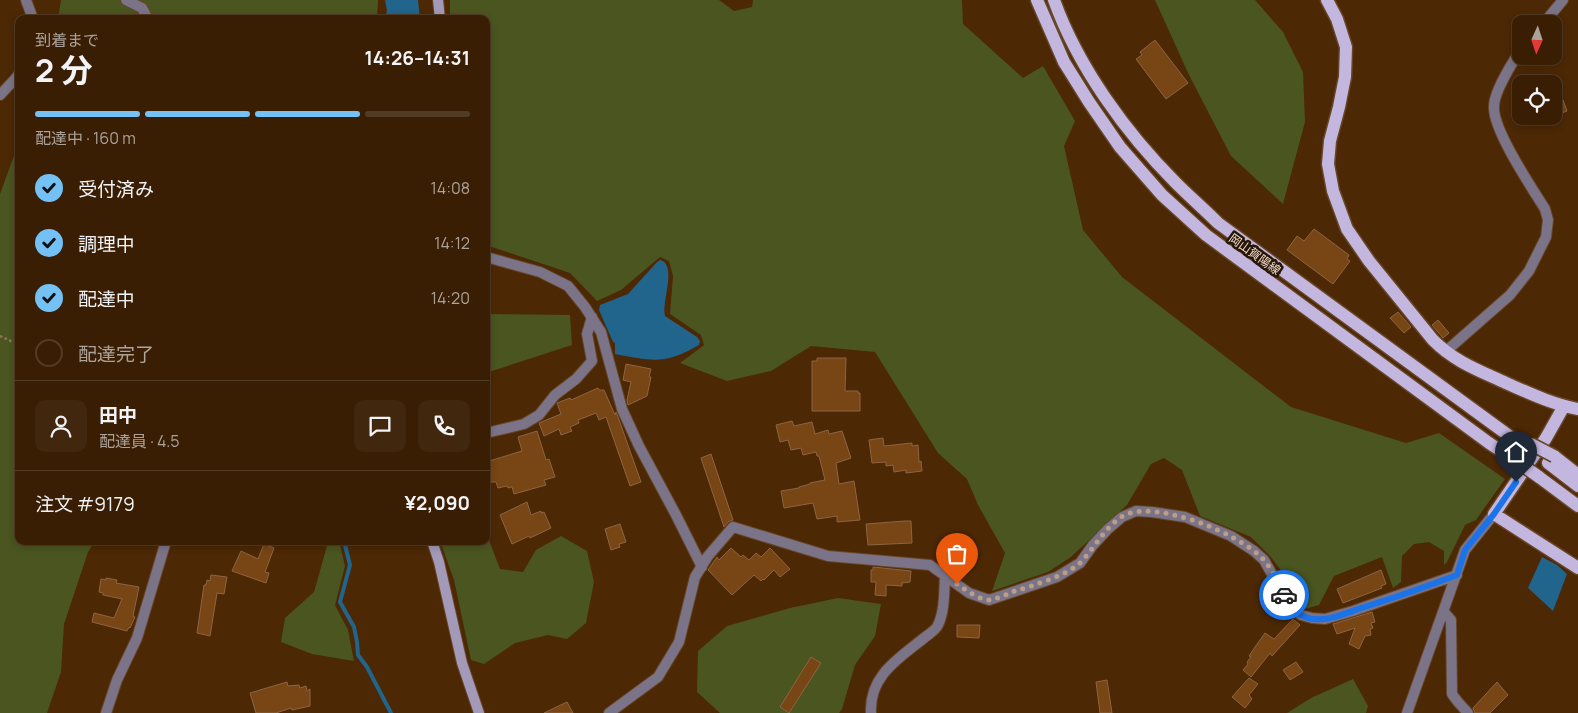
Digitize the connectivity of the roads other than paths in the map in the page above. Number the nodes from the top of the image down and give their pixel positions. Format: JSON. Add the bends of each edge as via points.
{"nodes":[{"id":1,"x":26,"y":0,"type":"edge"},
{"id":2,"x":126,"y":0,"type":"edge"},
{"id":3,"x":438,"y":0,"type":"edge"},
{"id":4,"x":1037,"y":0,"type":"edge"},
{"id":5,"x":1054,"y":0,"type":"edge"},
{"id":6,"x":1327,"y":0,"type":"edge"},
{"id":7,"x":1564,"y":0,"type":"edge"},
{"id":8,"x":32,"y":15,"type":"edge"},
{"id":9,"x":146,"y":15,"type":"edge"},
{"id":10,"x":440,"y":15,"type":"edge"},
{"id":11,"x":1550,"y":15,"type":"edge"},
{"id":12,"x":1512,"y":65,"type":"edge"},
{"id":13,"x":15,"y":79,"type":"edge"},
{"id":14,"x":0,"y":94,"type":"edge"},
{"id":15,"x":490,"y":258,"type":"edge"},
{"id":16,"x":592,"y":317,"type":"junction"},
{"id":17,"x":1445,"y":352,"type":"junction"},
{"id":18,"x":1564,"y":406,"type":"junction"},
{"id":19,"x":1578,"y":409,"type":"edge"},
{"id":20,"x":490,"y":432,"type":"edge"},
{"id":21,"x":1551,"y":460,"type":"junction"},
{"id":22,"x":1578,"y":475,"type":"edge"},
{"id":23,"x":1578,"y":486,"type":"edge"},
{"id":24,"x":1578,"y":506,"type":"edge"},
{"id":25,"x":1494,"y":514,"type":"junction"},
{"id":26,"x":165,"y":545,"type":"edge"},
{"id":27,"x":433,"y":545,"type":"edge"},
{"id":28,"x":702,"y":567,"type":"junction"},
{"id":29,"x":1578,"y":568,"type":"edge"},
{"id":30,"x":1457,"y":575,"type":"junction"},
{"id":31,"x":945,"y":576,"type":"junction"},
{"id":32,"x":1444,"y":612,"type":"junction"},
{"id":33,"x":106,"y":713,"type":"edge"},
{"id":34,"x":479,"y":713,"type":"edge"},
{"id":35,"x":609,"y":713,"type":"edge"},
{"id":36,"x":871,"y":713,"type":"edge"},
{"id":37,"x":1407,"y":713,"type":"edge"},
{"id":38,"x":1468,"y":713,"type":"edge"}],
"edges":[{"from":1,"to":8,"type":"street"},
{"from":2,"to":9,"type":"street","via":[[142,8]]},
{"from":3,"to":10,"type":"street"},
{"from":4,"to":24,"type":"main road","name":"岡山賀陽線","bridge":true,"via":[[1064,62],[1088,102],[1120,147],[1162,195],[1206,235]]},
{"from":5,"to":21,"type":"main road","name":"岡山賀陽線","via":[[1078,53],[1099,88],[1134,135],[1218,222],[1505,433]]},
{"from":6,"to":17,"type":"main road","via":[[1346,47],[1345,77],[1330,141],[1328,164],[1333,190],[1347,229],[1369,261]]},
{"from":7,"to":11,"type":"street"},
{"from":12,"to":17,"type":"street","via":[[1500,86],[1494,106],[1505,141],[1545,209],[1548,220],[1546,236],[1530,271],[1510,295]]},
{"from":13,"to":14,"type":"street"},
{"from":15,"to":16,"type":"street","via":[[540,272],[568,286]]},
{"from":16,"to":20,"type":"street","via":[[587,334],[592,361],[555,395],[539,415],[524,424]]},
{"from":16,"to":28,"type":"street","via":[[601,332],[622,409]]},
{"from":17,"to":18,"type":"main road","via":[[1458,361]]},
{"from":18,"to":19,"type":"main road"},
{"from":18,"to":25,"type":"main road"},
{"from":21,"to":22,"type":"main road","name":"岡山賀陽線"},
{"from":21,"to":23,"type":"main road","name":"岡山賀陽線"},
{"from":25,"to":29,"type":"main road"},
{"from":25,"to":30,"type":"street","via":[[1465,550]]},
{"from":26,"to":33,"type":"street","via":[[137,638]]},
{"from":27,"to":34,"type":"street","via":[[462,663]]},
{"from":28,"to":31,"type":"street","via":[[733,527],[828,556],[930,565]]},
{"from":28,"to":35,"type":"street","via":[[695,577],[679,642],[658,677]]},
{"from":30,"to":31,"type":"street","via":[[1353,611],[1324,619],[1312,618],[1291,608],[1264,560],[1236,539],[1186,517],[1136,511],[1108,528],[1080,563],[1072,568],[1056,577],[989,600],[969,592]]},
{"from":30,"to":32,"type":"street"},
{"from":31,"to":36,"type":"street","via":[[944,606],[938,627],[887,668],[870,700]]},
{"from":32,"to":37,"type":"street"},
{"from":32,"to":38,"type":"street","via":[[1452,620],[1452,694]]}]}
